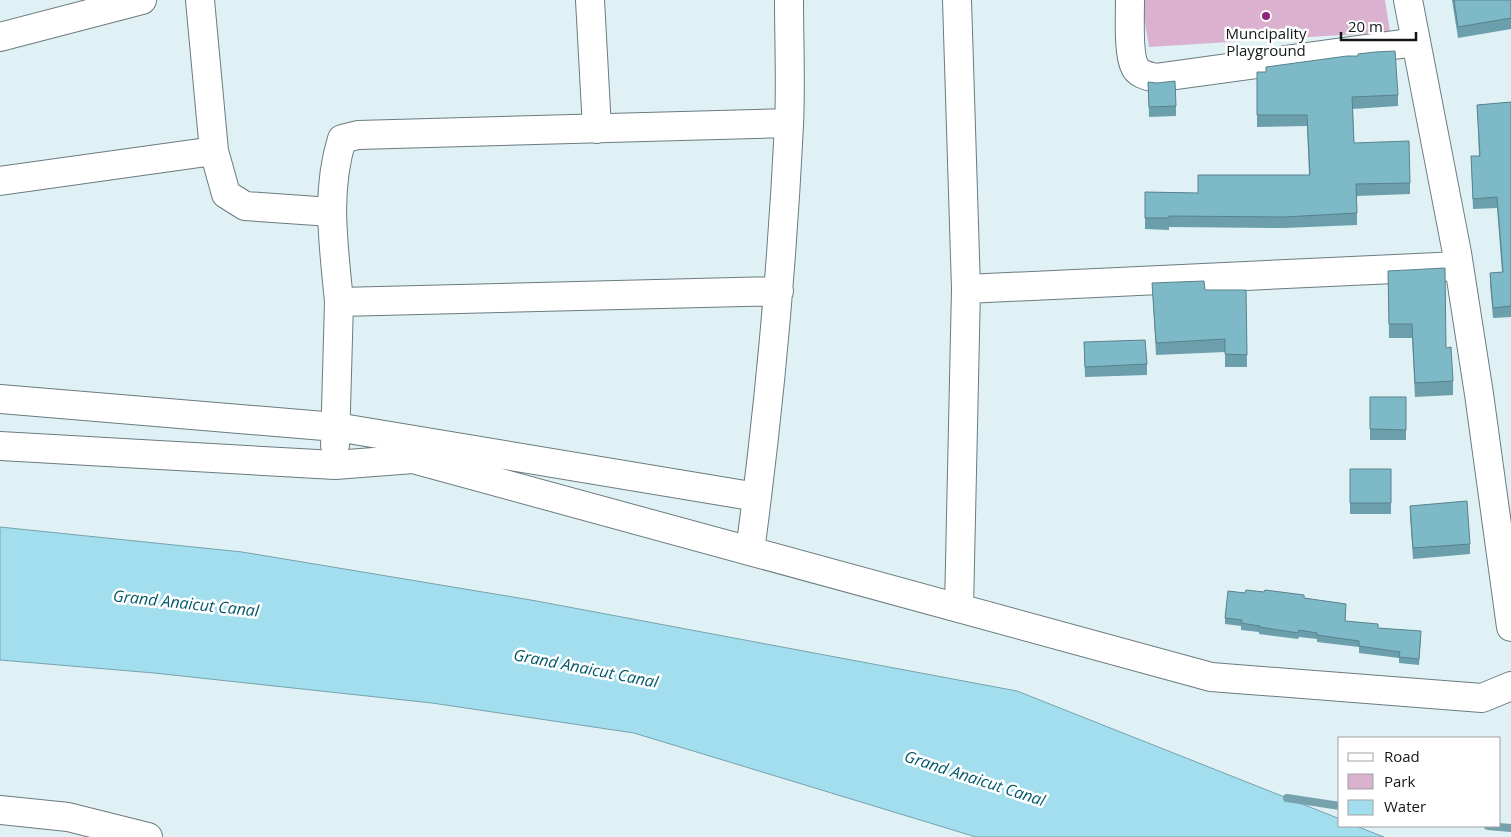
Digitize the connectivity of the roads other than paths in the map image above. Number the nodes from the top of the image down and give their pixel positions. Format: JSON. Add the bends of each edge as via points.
{"nodes":[{"id":1,"x":142,"y":0,"type":"edge"},
{"id":2,"x":200,"y":0,"type":"edge"},
{"id":3,"x":590,"y":0,"type":"edge"},
{"id":4,"x":789,"y":0,"type":"edge"},
{"id":5,"x":958,"y":0,"type":"edge"},
{"id":6,"x":1130,"y":0,"type":"edge"},
{"id":7,"x":1408,"y":0,"type":"edge"},
{"id":8,"x":0,"y":37,"type":"edge"},
{"id":9,"x":1416,"y":42,"type":"junction"},
{"id":10,"x":789,"y":123,"type":"junction"},
{"id":11,"x":597,"y":129,"type":"junction"},
{"id":12,"x":214,"y":151,"type":"junction"},
{"id":13,"x":0,"y":181,"type":"edge"},
{"id":14,"x":331,"y":212,"type":"junction"},
{"id":15,"x":1459,"y":266,"type":"junction"},
{"id":16,"x":966,"y":289,"type":"junction"},
{"id":17,"x":779,"y":291,"type":"junction"},
{"id":18,"x":339,"y":302,"type":"junction"},
{"id":19,"x":0,"y":399,"type":"edge"},
{"id":20,"x":336,"y":427,"type":"junction"},
{"id":21,"x":0,"y":446,"type":"edge"},
{"id":22,"x":335,"y":464,"type":"junction"},
{"id":23,"x":757,"y":497,"type":"junction"},
{"id":24,"x":750,"y":551,"type":"junction"},
{"id":25,"x":1508,"y":585,"type":"edge"},
{"id":26,"x":958,"y":608,"type":"junction"},
{"id":27,"x":1511,"y":627,"type":"edge"},
{"id":28,"x":1511,"y":686,"type":"edge"},
{"id":29,"x":0,"y":810,"type":"edge"},
{"id":30,"x":134,"y":835,"type":"edge"}],
"edges":[{"from":1,"to":8,"type":"street"},
{"from":2,"to":12,"type":"street"},
{"from":3,"to":11,"type":"street"},
{"from":4,"to":10,"type":"street"},
{"from":5,"to":16,"type":"street"},
{"from":6,"to":9,"type":"street","via":[[1135,69],[1155,78]]},
{"from":7,"to":9,"type":"street"},
{"from":9,"to":15,"type":"street"},
{"from":10,"to":11,"type":"street"},
{"from":10,"to":17,"type":"street"},
{"from":11,"to":14,"type":"street","via":[[358,135],[342,139],[336,158]]},
{"from":12,"to":13,"type":"street"},
{"from":12,"to":14,"type":"street","via":[[226,194],[245,206]]},
{"from":14,"to":18,"type":"street"},
{"from":15,"to":16,"type":"street"},
{"from":15,"to":25,"type":"street"},
{"from":16,"to":26,"type":"street"},
{"from":17,"to":18,"type":"street"},
{"from":17,"to":23,"type":"street"},
{"from":18,"to":20,"type":"street"},
{"from":19,"to":20,"type":"street"},
{"from":20,"to":22,"type":"street"},
{"from":20,"to":23,"type":"street"},
{"from":21,"to":22,"type":"street"},
{"from":22,"to":24,"type":"street","via":[[413,459]]},
{"from":23,"to":24,"type":"street"},
{"from":24,"to":26,"type":"street"},
{"from":25,"to":27,"type":"street"},
{"from":26,"to":28,"type":"street","via":[[1211,677],[1482,698]]},
{"from":29,"to":30,"type":"street","via":[[68,817]]}]}
